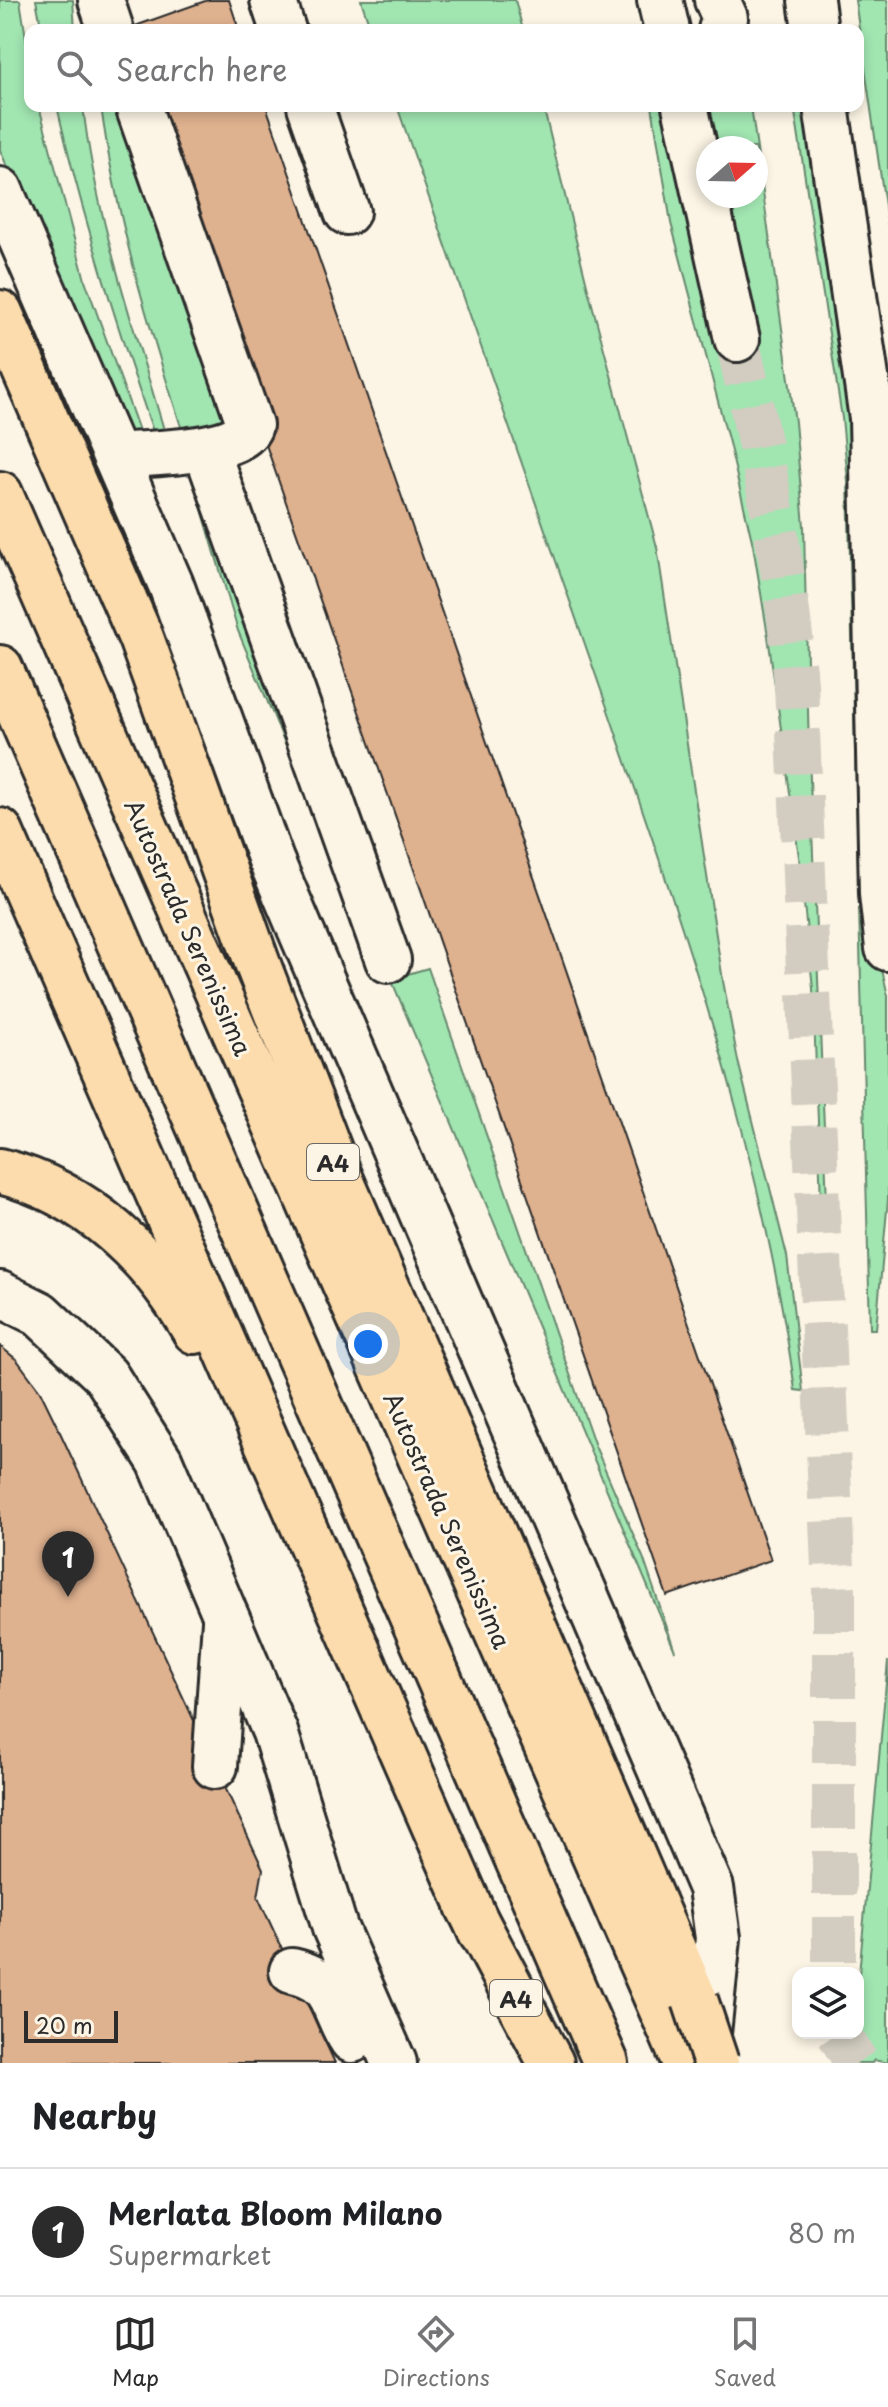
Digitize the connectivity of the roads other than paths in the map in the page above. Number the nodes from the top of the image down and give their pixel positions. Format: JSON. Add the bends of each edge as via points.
{"nodes":[{"id":1,"x":101,"y":0,"type":"edge"},
{"id":2,"x":273,"y":0,"type":"edge"},
{"id":3,"x":660,"y":0,"type":"edge"},
{"id":4,"x":811,"y":0,"type":"edge"},
{"id":5,"x":109,"y":24,"type":"edge"},
{"id":6,"x":281,"y":24,"type":"edge"},
{"id":7,"x":666,"y":24,"type":"edge"},
{"id":8,"x":814,"y":24,"type":"edge"},
{"id":9,"x":140,"y":112,"type":"edge"},
{"id":10,"x":312,"y":112,"type":"edge"},
{"id":11,"x":690,"y":112,"type":"edge"},
{"id":12,"x":827,"y":112,"type":"edge"},
{"id":13,"x":0,"y":190,"type":"edge"},
{"id":14,"x":347,"y":212,"type":"dead end"},
{"id":15,"x":0,"y":313,"type":"edge"},
{"id":16,"x":737,"y":339,"type":"tunnel mouth"},
{"id":17,"x":206,"y":449,"type":"junction"},
{"id":18,"x":115,"y":456,"type":"junction"},
{"id":19,"x":0,"y":494,"type":"edge"},
{"id":20,"x":0,"y":668,"type":"edge"},
{"id":21,"x":0,"y":831,"type":"edge"},
{"id":22,"x":888,"y":948,"type":"edge"},
{"id":23,"x":388,"y":960,"type":"dead end"},
{"id":24,"x":0,"y":1171,"type":"edge"},
{"id":25,"x":0,"y":1294,"type":"edge"},
{"id":26,"x":225,"y":1612,"type":"junction"},
{"id":27,"x":215,"y":1766,"type":"dead end"},
{"id":28,"x":481,"y":1933,"type":"junction"},
{"id":29,"x":292,"y":1971,"type":"dead end"},
{"id":30,"x":378,"y":2063,"type":"edge"},
{"id":31,"x":394,"y":2063,"type":"edge"},
{"id":32,"x":551,"y":2063,"type":"edge"},
{"id":33,"x":606,"y":2063,"type":"edge"},
{"id":34,"x":685,"y":2063,"type":"edge"},
{"id":35,"x":705,"y":2063,"type":"edge"},
{"id":36,"x":716,"y":2063,"type":"edge"}],
"edges":[{"from":1,"to":5,"type":"street"},
{"from":2,"to":6,"type":"street"},
{"from":3,"to":7,"type":"street"},
{"from":4,"to":8,"type":"street"},
{"from":9,"to":17,"type":"street","via":[[249,419],[246,434]]},
{"from":10,"to":14,"type":"street"},
{"from":11,"to":16,"type":"street"},
{"from":12,"to":22,"type":"street","via":[[872,418],[882,894]]},
{"from":13,"to":18,"type":"street"},
{"from":15,"to":36,"type":"highway","number":"A4","bridge":true,"via":[[146,653],[338,1173],[695,2000]]},
{"from":17,"to":18,"type":"street"},
{"from":17,"to":23,"type":"street"},
{"from":18,"to":35,"type":"street","via":[[203,667],[271,860],[711,1888],[718,1938]]},
{"from":19,"to":34,"type":"highway","name":"Autostrada Serenissima","number":"A4"},
{"from":20,"to":33,"type":"highway","number":"A4"},
{"from":21,"to":28,"type":"highway","number":"A4"},
{"from":24,"to":28,"type":"highway","via":[[49,1188],[107,1223],[181,1307],[207,1351],[308,1579]]},
{"from":25,"to":26,"type":"street","via":[[40,1314],[106,1376],[160,1461]]},
{"from":26,"to":27,"type":"street"},
{"from":26,"to":31,"type":"street","via":[[275,1732],[335,1928]]},
{"from":28,"to":32,"type":"highway","number":"A4"},
{"from":29,"to":30,"type":"street","via":[[327,1986],[358,2050]]}]}
